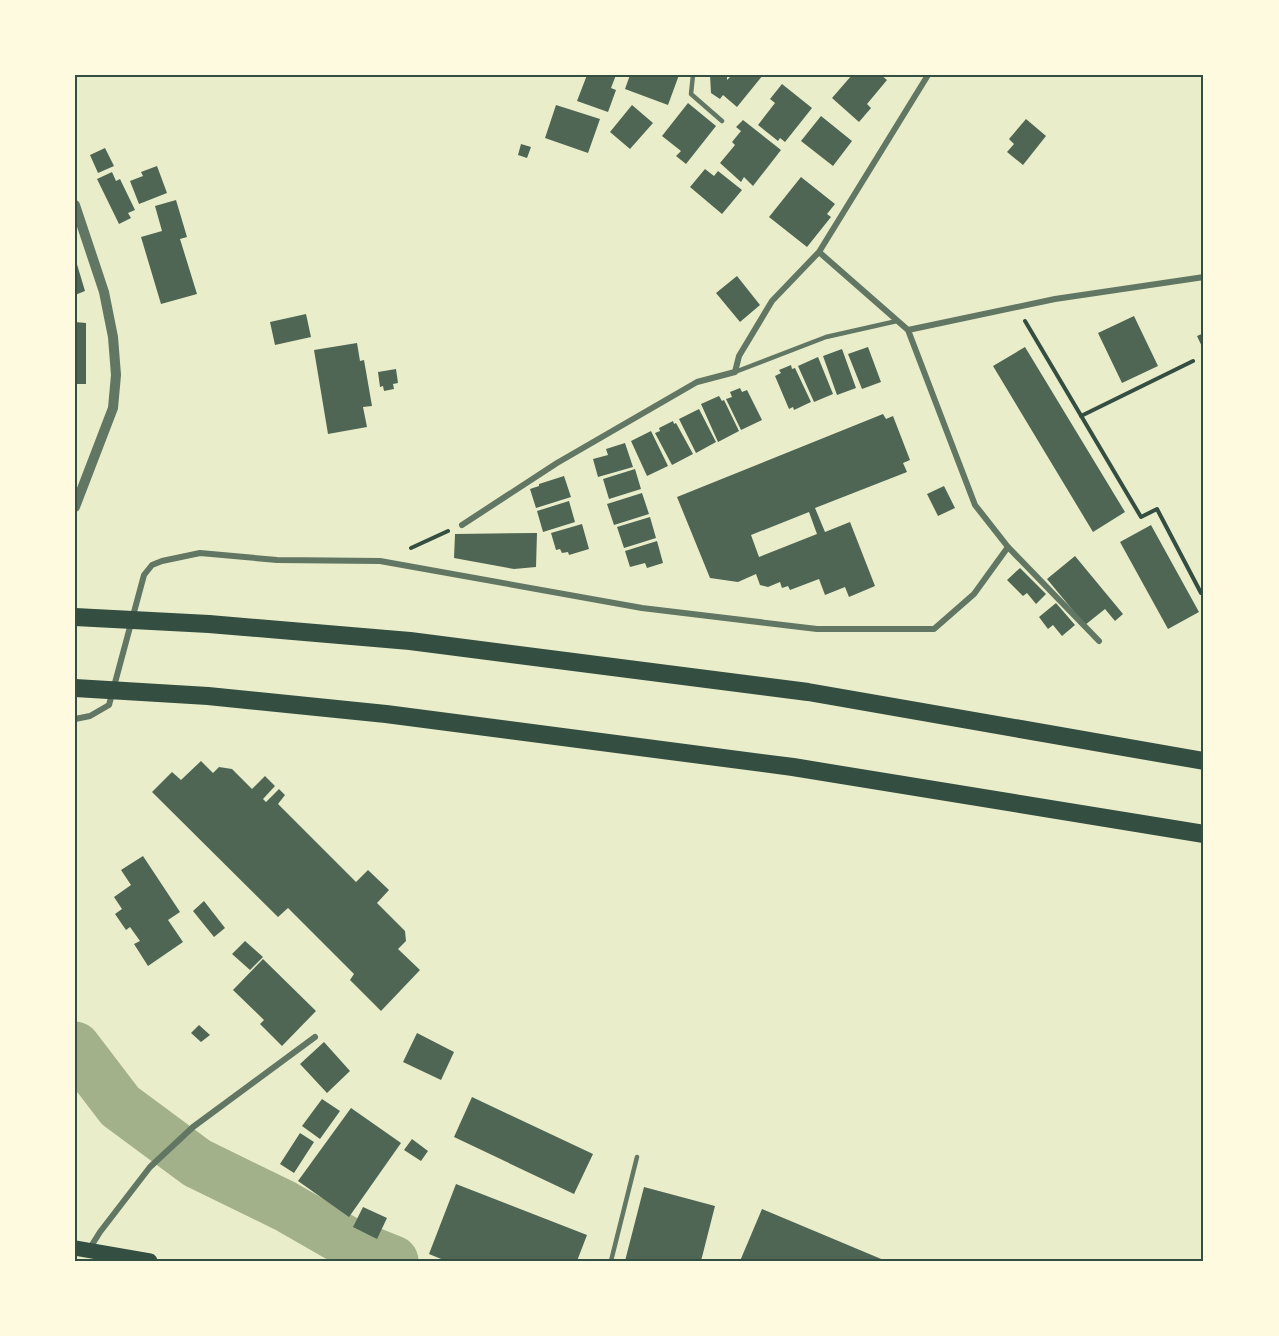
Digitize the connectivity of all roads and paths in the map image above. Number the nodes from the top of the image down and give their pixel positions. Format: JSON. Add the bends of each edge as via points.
{"nodes":[{"id":1,"x":693,"y":75,"type":"edge"},
{"id":2,"x":928,"y":75,"type":"edge"},
{"id":3,"x":723,"y":121,"type":"dead end"},
{"id":4,"x":75,"y":205,"type":"edge"},
{"id":5,"x":819,"y":252,"type":"junction"},
{"id":6,"x":1204,"y":278,"type":"edge"},
{"id":7,"x":1016,"y":307,"type":"junction"},
{"id":8,"x":897,"y":321,"type":"junction"},
{"id":9,"x":908,"y":330,"type":"junction"},
{"id":10,"x":1193,"y":361,"type":"dead end"},
{"id":11,"x":735,"y":372,"type":"junction"},
{"id":12,"x":1081,"y":416,"type":"junction"},
{"id":13,"x":75,"y":507,"type":"edge"},
{"id":14,"x":462,"y":525,"type":"joint"},
{"id":15,"x":1008,"y":547,"type":"junction"},
{"id":16,"x":380,"y":561,"type":"junction"},
{"id":17,"x":1204,"y":591,"type":"edge"},
{"id":18,"x":75,"y":617,"type":"edge"},
{"id":19,"x":1099,"y":640,"type":"dead end"},
{"id":20,"x":75,"y":688,"type":"edge"},
{"id":21,"x":75,"y":719,"type":"edge"},
{"id":22,"x":1204,"y":761,"type":"edge"},
{"id":23,"x":1204,"y":834,"type":"edge"},
{"id":24,"x":315,"y":1037,"type":"dead end"},
{"id":25,"x":637,"y":1157,"type":"dead end"},
{"id":26,"x":81,"y":1250,"type":"edge"},
{"id":27,"x":150,"y":1261,"type":"edge"},
{"id":28,"x":611,"y":1261,"type":"edge"}],
"edges":[{"from":1,"to":3,"type":"lane","via":[[691,94]]},
{"from":2,"to":5,"type":"street"},
{"from":4,"to":13,"type":"street","via":[[104,292],[116,375],[113,408]]},
{"from":5,"to":8,"type":"street"},
{"from":5,"to":11,"type":"street","via":[[772,301],[739,356]]},
{"from":6,"to":7,"type":"street"},
{"from":7,"to":9,"type":"street"},
{"from":7,"to":12,"type":"path"},
{"from":8,"to":9,"type":"street"},
{"from":8,"to":11,"type":"lane","via":[[826,337]]},
{"from":9,"to":15,"type":"street","via":[[975,505]]},
{"from":10,"to":12,"type":"path"},
{"from":11,"to":14,"type":"street","via":[[697,382],[557,462]]},
{"from":12,"to":17,"type":"path","via":[[1141,517],[1157,508],[1201,593]]},
{"from":14,"to":16,"type":"path"},
{"from":15,"to":16,"type":"street","via":[[974,594],[934,629],[817,628],[642,608]]},
{"from":15,"to":19,"type":"street"},
{"from":16,"to":21,"type":"street","via":[[277,560],[200,553],[152,565],[140,585],[109,705]]},
{"from":18,"to":22,"type":"highway","via":[[410,641],[808,692]]},
{"from":20,"to":23,"type":"highway","via":[[208,696],[386,714],[793,766]]},
{"from":24,"to":26,"type":"street","via":[[193,1127],[150,1167],[100,1232]]},
{"from":25,"to":28,"type":"lane"},
{"from":26,"to":27,"type":"main road"}]}
